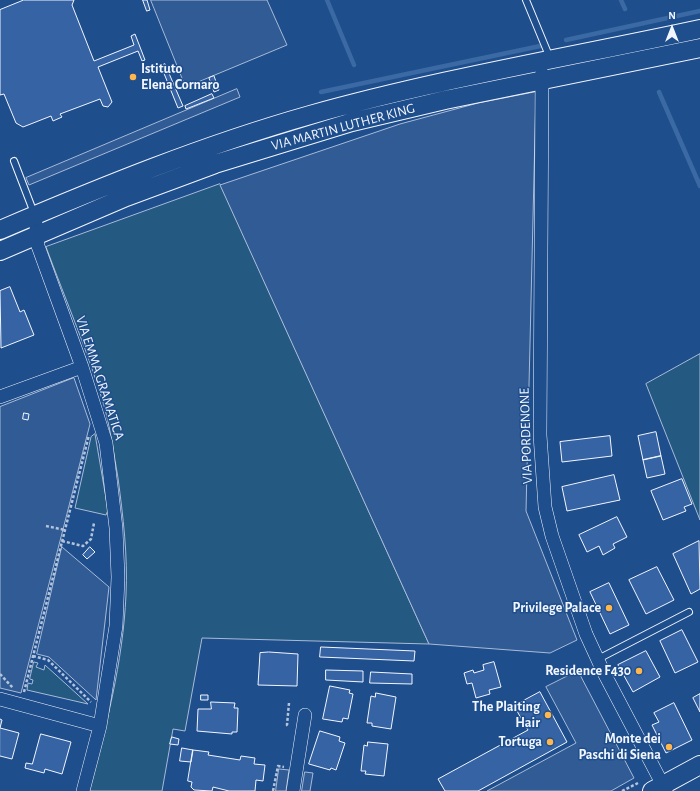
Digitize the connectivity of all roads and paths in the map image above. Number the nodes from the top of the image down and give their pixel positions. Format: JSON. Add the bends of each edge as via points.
{"nodes":[{"id":1,"x":526,"y":0,"type":"edge"},
{"id":2,"x":700,"y":29,"type":"edge"},
{"id":3,"x":700,"y":48,"type":"edge"},
{"id":4,"x":547,"y":60,"type":"junction"},
{"id":5,"x":542,"y":80,"type":"junction"},
{"id":6,"x":14,"y":161,"type":"dead end"},
{"id":7,"x":35,"y":215,"type":"junction"},
{"id":8,"x":0,"y":230,"type":"edge"},
{"id":9,"x":38,"y":236,"type":"junction"},
{"id":10,"x":0,"y":251,"type":"edge"},
{"id":11,"x":82,"y":367,"type":"junction"},
{"id":12,"x":0,"y":397,"type":"edge"},
{"id":13,"x":68,"y":518,"type":"dead end"},
{"id":14,"x":94,"y":523,"type":"dead end"},
{"id":15,"x":46,"y":526,"type":"dead end"},
{"id":16,"x":65,"y":530,"type":"junction"},
{"id":17,"x":62,"y":541,"type":"junction"},
{"id":18,"x":689,"y":612,"type":"dead end"},
{"id":19,"x":33,"y":656,"type":"junction"},
{"id":20,"x":598,"y":660,"type":"junction"},
{"id":21,"x":0,"y":674,"type":"edge"},
{"id":22,"x":12,"y":687,"type":"dead end"},
{"id":23,"x":16,"y":692,"type":"dead end"},
{"id":24,"x":23,"y":694,"type":"dead end"},
{"id":25,"x":4,"y":695,"type":"edge"},
{"id":26,"x":93,"y":706,"type":"dead end"},
{"id":27,"x":305,"y":715,"type":"dead end"},
{"id":28,"x":100,"y":726,"type":"junction"},
{"id":29,"x":700,"y":765,"type":"edge"},
{"id":30,"x":660,"y":789,"type":"edge"},
{"id":31,"x":83,"y":791,"type":"edge"},
{"id":32,"x":293,"y":791,"type":"edge"}],
"edges":[{"from":1,"to":4,"type":"lane"},
{"from":2,"to":4,"type":"main road","name":"VIA MARTIN LUTHER KING"},
{"from":3,"to":5,"type":"main road","name":"VIA MARTIN LUTHER KING"},
{"from":4,"to":5,"type":"street","name":"VIA PORDENONE"},
{"from":4,"to":7,"type":"main road","name":"VIA MARTIN LUTHER KING","via":[[464,76],[296,119],[182,157]]},
{"from":5,"to":9,"type":"main road","name":"VIA MARTIN LUTHER KING","via":[[400,110],[279,143],[126,197]]},
{"from":5,"to":20,"type":"street","name":"VIA PORDENONE","via":[[540,435],[545,507],[552,536],[586,634]]},
{"from":6,"to":7,"type":"lane"},
{"from":7,"to":8,"type":"main road","name":"VIA MARTIN LUTHER KING"},
{"from":7,"to":9,"type":"street","name":"VIA EMMA GRAMATICA"},
{"from":9,"to":10,"type":"main road","name":"VIA MARTIN LUTHER KING"},
{"from":9,"to":11,"type":"street","name":"VIA EMMA GRAMATICA","via":[[38,246]]},
{"from":11,"to":12,"type":"street"},
{"from":11,"to":28,"type":"street","name":"VIA EMMA GRAMATICA","via":[[106,443],[116,528],[116,626]]},
{"from":13,"to":16,"type":"path"},
{"from":14,"to":17,"type":"path","via":[[90,539],[83,546]]},
{"from":15,"to":16,"type":"path"},
{"from":16,"to":17,"type":"path"},
{"from":17,"to":19,"type":"path"},
{"from":18,"to":20,"type":"lane"},
{"from":19,"to":24,"type":"path"},
{"from":19,"to":26,"type":"path","via":[[48,660]]},
{"from":20,"to":30,"type":"street","name":"VIA PORDENONE"},
{"from":21,"to":22,"type":"path"},
{"from":23,"to":25,"type":"path"},
{"from":25,"to":28,"type":"street"},
{"from":27,"to":32,"type":"street"},
{"from":28,"to":31,"type":"street","name":"VIA EMMA GRAMATICA"},
{"from":29,"to":30,"type":"main road"}]}
